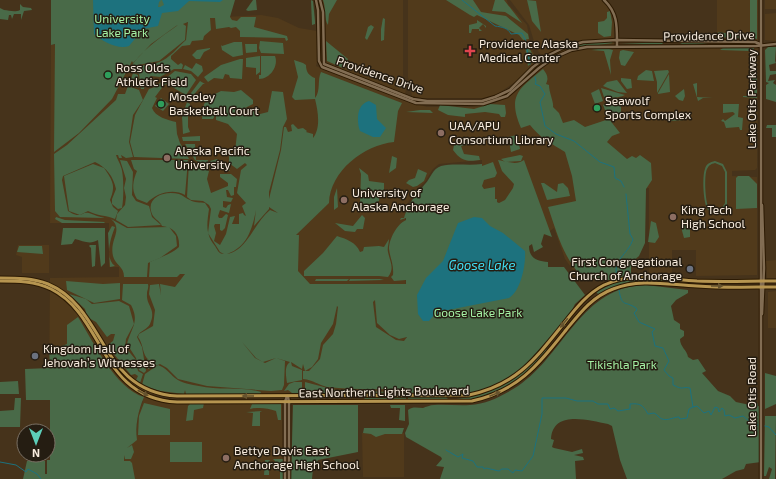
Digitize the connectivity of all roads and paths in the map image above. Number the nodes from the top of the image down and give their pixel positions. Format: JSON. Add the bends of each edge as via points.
{"nodes":[{"id":1,"x":316,"y":0,"type":"edge"},
{"id":2,"x":320,"y":0,"type":"edge"},
{"id":3,"x":604,"y":0,"type":"edge"},
{"id":4,"x":760,"y":0,"type":"edge"},
{"id":5,"x":617,"y":40,"type":"junction"},
{"id":6,"x":677,"y":41,"type":"junction"},
{"id":7,"x":715,"y":41,"type":"junction"},
{"id":8,"x":761,"y":44,"type":"junction"},
{"id":9,"x":776,"y":44,"type":"edge"},
{"id":10,"x":617,"y":46,"type":"junction"},
{"id":11,"x":677,"y":46,"type":"junction"},
{"id":12,"x":705,"y":46,"type":"junction"},
{"id":13,"x":322,"y":64,"type":"junction"},
{"id":14,"x":761,"y":174,"type":"joint"},
{"id":15,"x":0,"y":278,"type":"edge"},
{"id":16,"x":0,"y":281,"type":"edge"},
{"id":17,"x":763,"y":281,"type":"junction"},
{"id":18,"x":776,"y":281,"type":"edge"},
{"id":19,"x":762,"y":287,"type":"junction"},
{"id":20,"x":776,"y":287,"type":"edge"},
{"id":21,"x":287,"y":396,"type":"junction"},
{"id":22,"x":366,"y":396,"type":"junction"},
{"id":23,"x":285,"y":402,"type":"junction"},
{"id":24,"x":289,"y":402,"type":"junction"},
{"id":25,"x":360,"y":402,"type":"junction"},
{"id":26,"x":285,"y":479,"type":"edge"},
{"id":27,"x":289,"y":479,"type":"edge"},
{"id":28,"x":761,"y":479,"type":"edge"}],
"edges":[{"from":1,"to":13,"type":"main road"},
{"from":2,"to":13,"type":"main road"},
{"from":3,"to":5,"type":"main road","via":[[615,14]]},
{"from":4,"to":8,"type":"main road","name":"Lake Otis Parkway"},
{"from":5,"to":6,"type":"main road","name":"Providence Drive"},
{"from":5,"to":10,"type":"main road"},
{"from":5,"to":13,"type":"main road","name":"Providence Drive","via":[[583,42],[558,50],[538,62],[505,93],[482,101],[413,99]]},
{"from":6,"to":7,"type":"main road","name":"Providence Drive"},
{"from":6,"to":11,"type":"main road"},
{"from":7,"to":8,"type":"main road","name":"Providence Drive"},
{"from":7,"to":12,"type":"main road","via":[[714,44]]},
{"from":8,"to":9,"type":"main road"},
{"from":8,"to":12,"type":"main road","name":"Providence Drive"},
{"from":8,"to":14,"type":"main road","name":"Lake Otis Parkway"},
{"from":10,"to":11,"type":"main road","name":"Providence Drive"},
{"from":10,"to":13,"type":"main road","name":"Providence Drive","via":[[587,47],[564,53],[539,68],[507,96],[483,104],[416,103],[349,78]]},
{"from":11,"to":12,"type":"main road","name":"Providence Drive"},
{"from":14,"to":17,"type":"main road","name":"Lake Otis Road"},
{"from":21,"to":15,"type":"main road","name":"East Northern Lights Boulevard","one_way":true,"via":[[178,396],[150,391],[124,374],[77,306],[62,292],[36,280]]},
{"from":16,"to":23,"type":"main road","name":"East Northern Lights Boulevard","one_way":true,"via":[[38,284],[63,297],[79,315],[120,376],[130,386],[150,397],[176,402]]},
{"from":17,"to":18,"type":"main road","name":"East Northern Lights Boulevard"},
{"from":17,"to":19,"type":"main road","name":"Lake Otis Road"},
{"from":17,"to":22,"type":"main road","name":"East Northern Lights Boulevard","one_way":true,"via":[[698,281],[647,277],[612,282],[583,300],[529,365],[499,386],[463,396]]},
{"from":19,"to":20,"type":"main road","name":"East Northern Lights Boulevard"},
{"from":25,"to":19,"type":"main road","name":"East Northern Lights Boulevard","one_way":true,"via":[[462,402],[496,394],[530,372],[588,304],[604,293],[622,286],[645,283]]},
{"from":19,"to":28,"type":"main road","name":"Lake Otis Road"},
{"from":21,"to":22,"type":"main road","name":"East Northern Lights Boulevard"},
{"from":21,"to":23,"type":"main road"},
{"from":21,"to":24,"type":"main road"},
{"from":22,"to":25,"type":"main road"},
{"from":23,"to":24,"type":"main road","name":"East Northern Lights Boulevard"},
{"from":23,"to":26,"type":"main road"},
{"from":24,"to":25,"type":"main road","name":"East Northern Lights Boulevard"},
{"from":24,"to":27,"type":"main road"}]}
